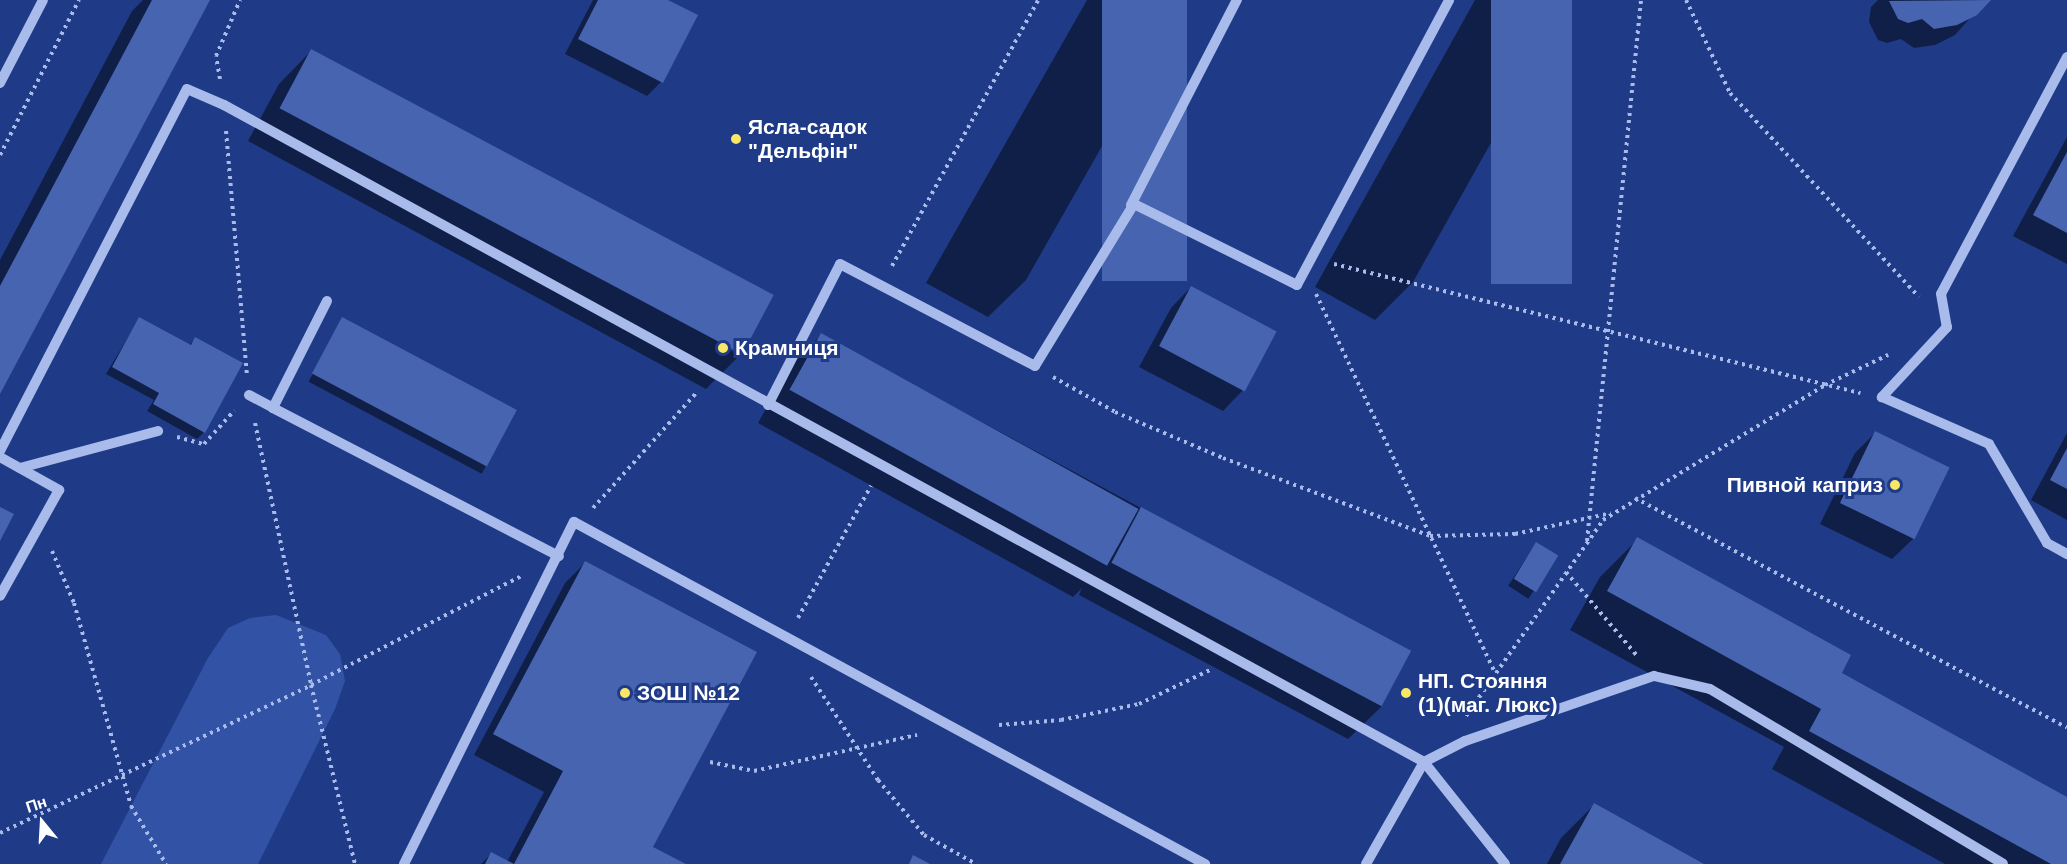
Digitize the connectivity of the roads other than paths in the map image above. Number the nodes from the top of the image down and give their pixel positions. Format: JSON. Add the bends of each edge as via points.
{"nodes":[{"id":1,"x":43,"y":0,"type":"edge"},
{"id":2,"x":1238,"y":0,"type":"edge"},
{"id":3,"x":1449,"y":0,"type":"edge"},
{"id":4,"x":2067,"y":57,"type":"edge"},
{"id":5,"x":0,"y":83,"type":"edge"},
{"id":6,"x":1131,"y":205,"type":"junction"},
{"id":7,"x":327,"y":301,"type":"dead end"},
{"id":8,"x":249,"y":394,"type":"road end"},
{"id":9,"x":768,"y":405,"type":"junction"},
{"id":10,"x":273,"y":408,"type":"junction"},
{"id":11,"x":158,"y":431,"type":"road end"},
{"id":12,"x":0,"y":451,"type":"edge"},
{"id":13,"x":0,"y":457,"type":"edge"},
{"id":14,"x":20,"y":468,"type":"junction"},
{"id":15,"x":2067,"y":554,"type":"edge"},
{"id":16,"x":559,"y":556,"type":"junction"},
{"id":17,"x":0,"y":596,"type":"edge"},
{"id":18,"x":1424,"y":762,"type":"junction"},
{"id":19,"x":404,"y":864,"type":"edge"},
{"id":20,"x":1205,"y":864,"type":"edge"},
{"id":21,"x":1366,"y":864,"type":"edge"},
{"id":22,"x":1505,"y":864,"type":"edge"},
{"id":23,"x":2003,"y":864,"type":"edge"}],
"edges":[{"from":1,"to":5,"type":"street"},
{"from":2,"to":6,"type":"street"},
{"from":3,"to":6,"type":"street","via":[[1297,285]]},
{"from":4,"to":15,"type":"street","via":[[1941,294],[1947,327],[1882,397],[1989,444],[2047,543]]},
{"from":6,"to":9,"type":"street","via":[[1035,366],[840,264]]},
{"from":7,"to":10,"type":"street"},
{"from":8,"to":10,"type":"street"},
{"from":9,"to":12,"type":"street","via":[[224,105],[188,89]]},
{"from":9,"to":18,"type":"street"},
{"from":10,"to":16,"type":"street"},
{"from":11,"to":14,"type":"street"},
{"from":13,"to":14,"type":"street"},
{"from":14,"to":17,"type":"street","via":[[59,490]]},
{"from":16,"to":19,"type":"street"},
{"from":16,"to":20,"type":"street","via":[[574,522]]},
{"from":18,"to":21,"type":"street"},
{"from":18,"to":22,"type":"street"},
{"from":18,"to":23,"type":"street","via":[[1465,741],[1654,676],[1710,689]]}]}
